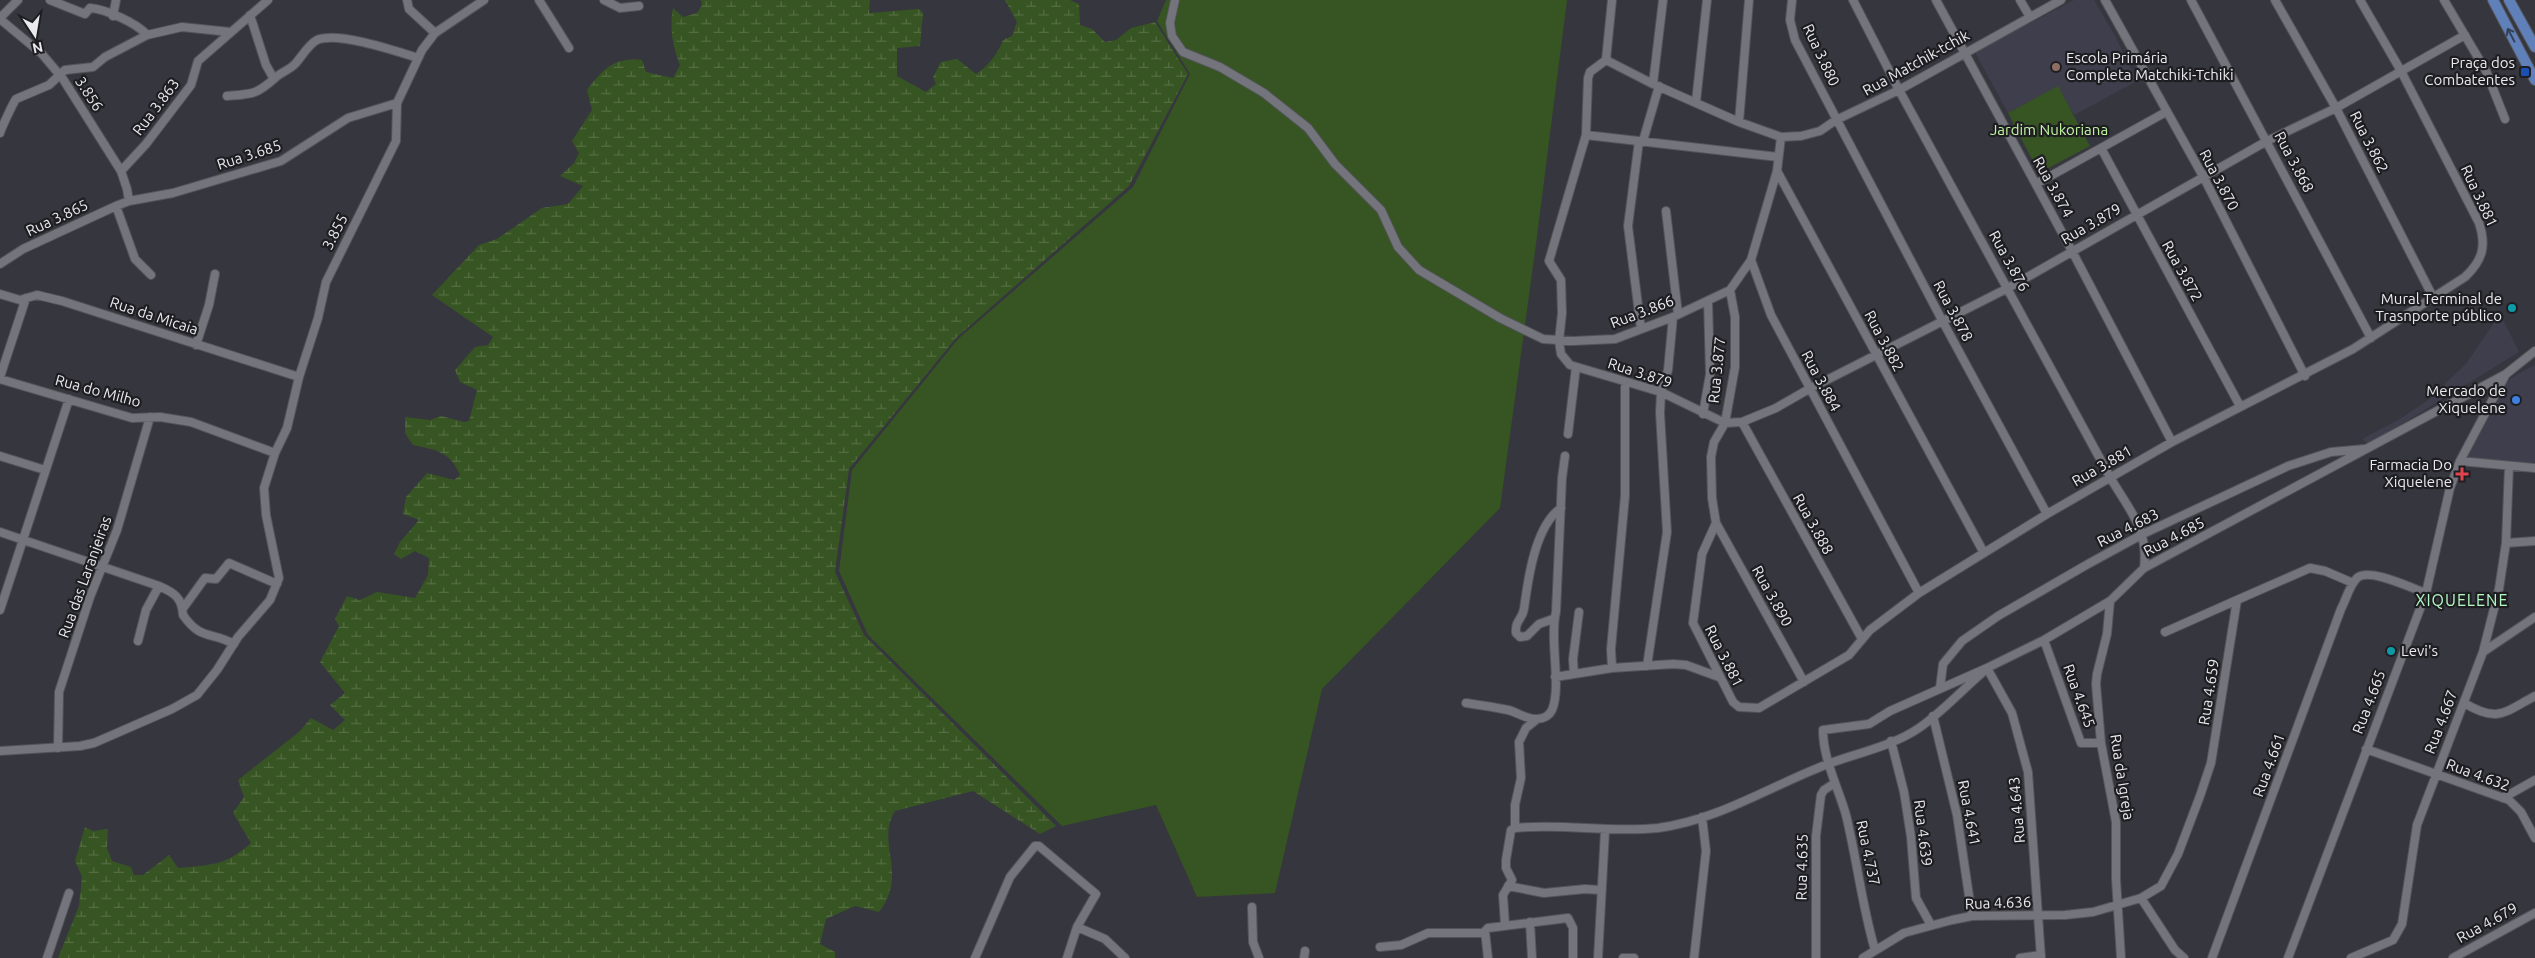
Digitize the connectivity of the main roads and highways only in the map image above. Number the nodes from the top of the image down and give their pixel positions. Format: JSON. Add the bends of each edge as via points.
{"nodes":[{"id":1,"x":2493,"y":0,"type":"edge"},
{"id":2,"x":2509,"y":0,"type":"edge"},
{"id":3,"x":2535,"y":47,"type":"edge"},
{"id":4,"x":2535,"y":80,"type":"edge"}],
"edges":[{"from":4,"to":1,"type":"main road","one_way":true},
{"from":2,"to":3,"type":"main road"}]}
